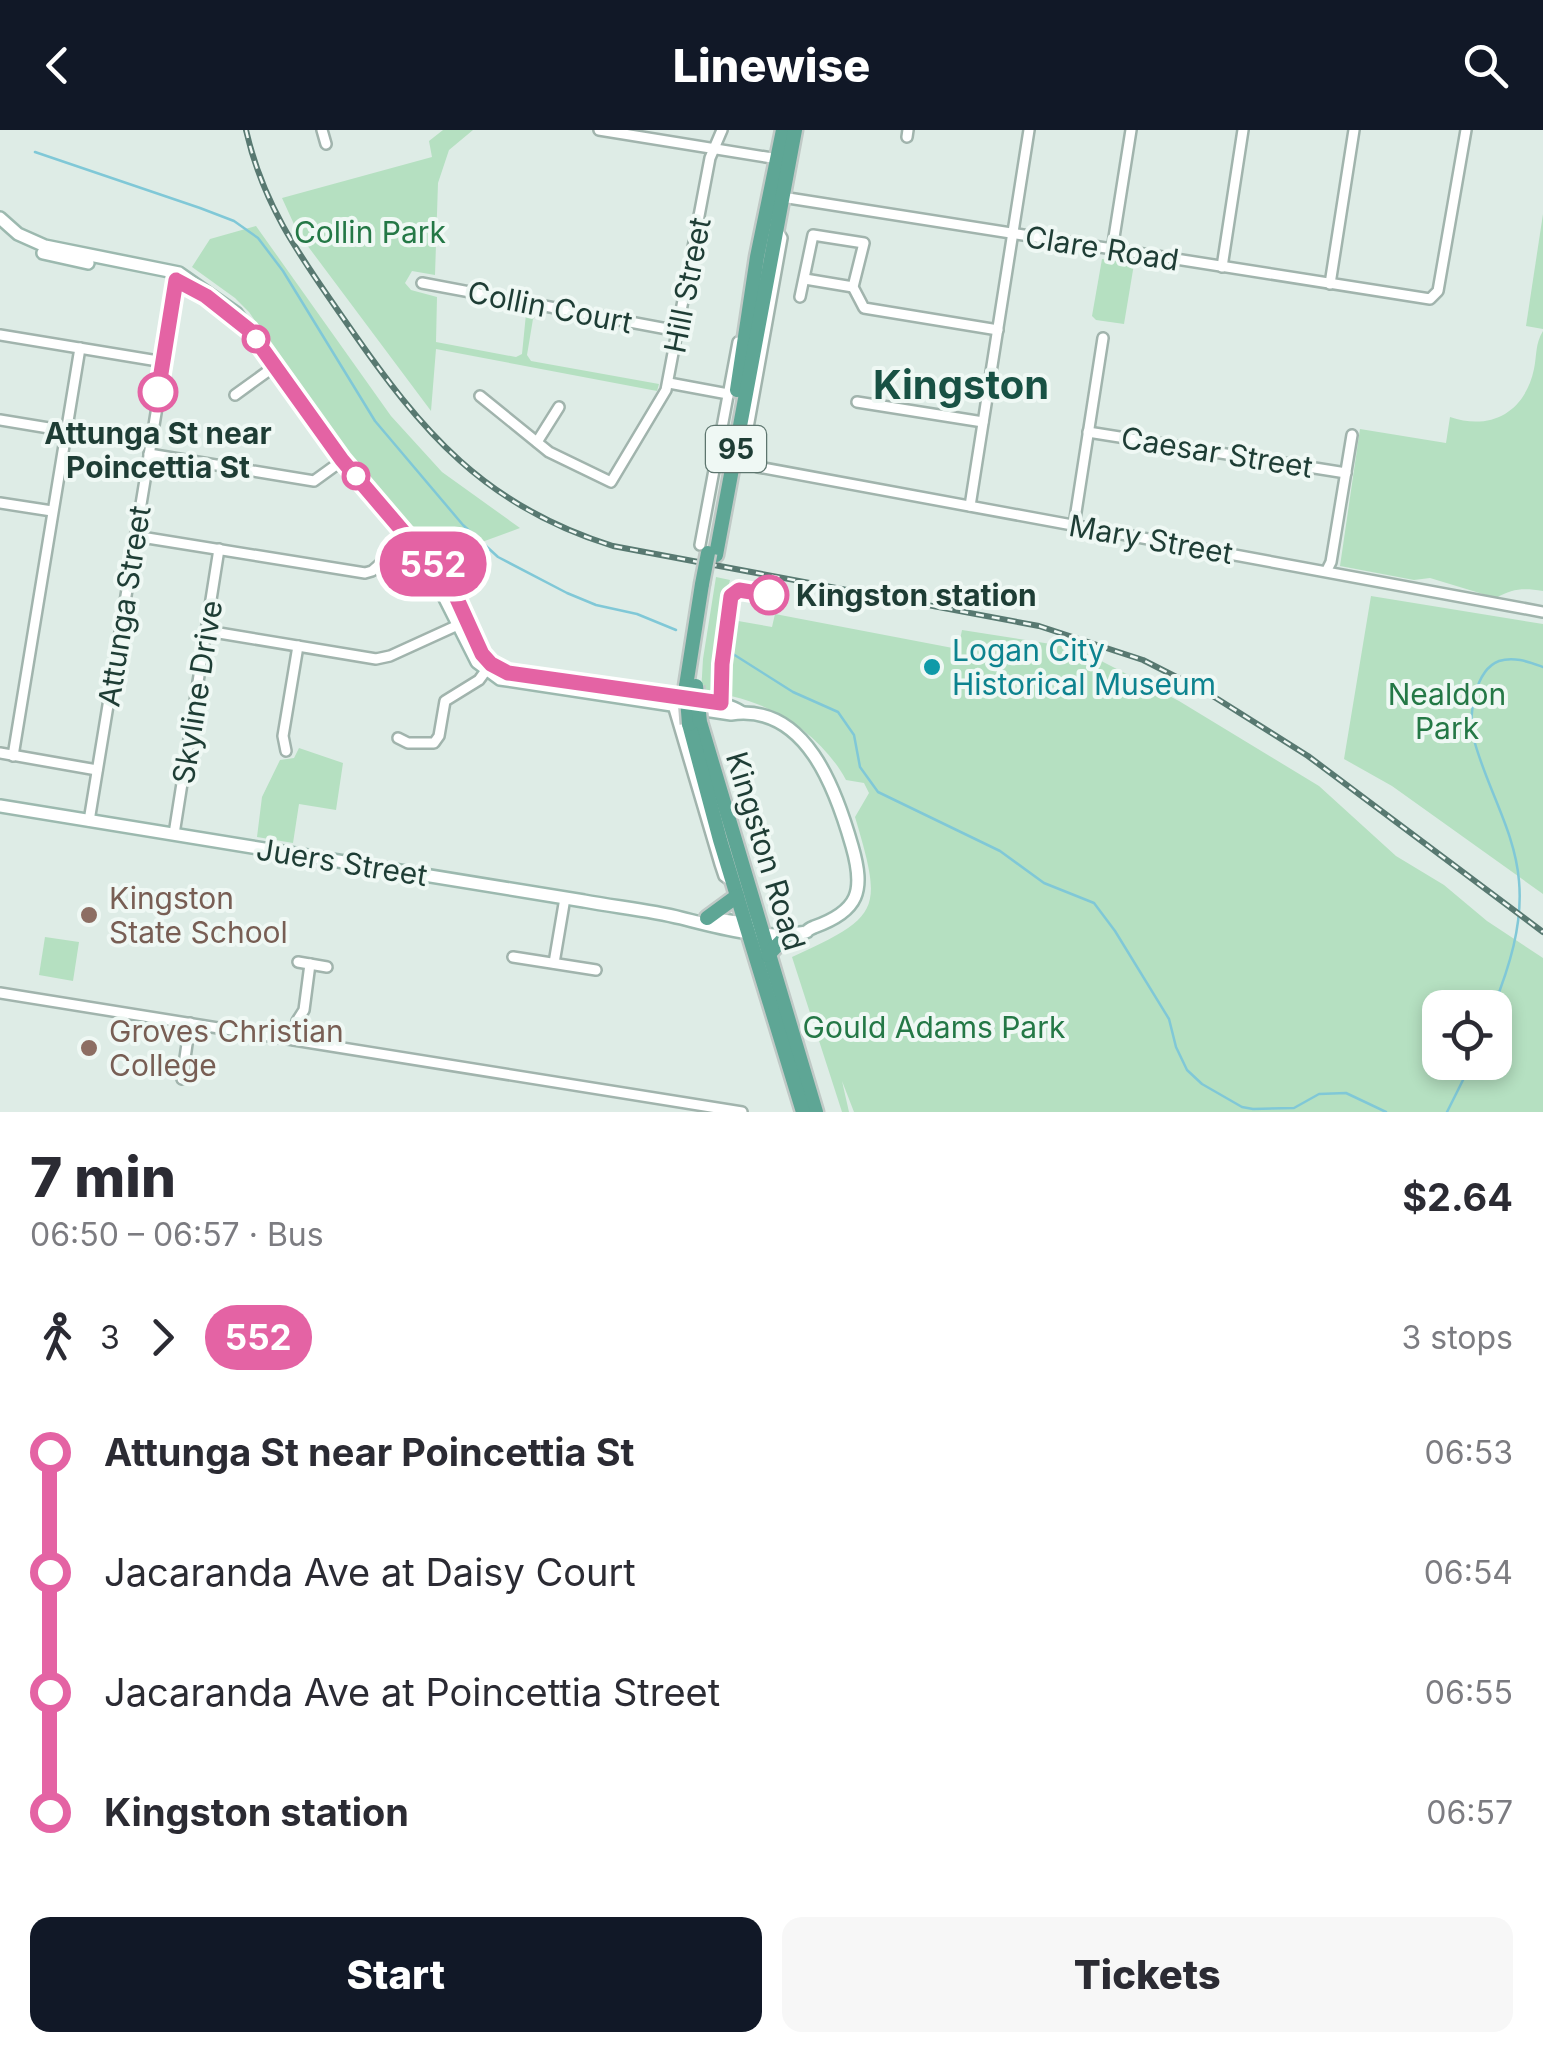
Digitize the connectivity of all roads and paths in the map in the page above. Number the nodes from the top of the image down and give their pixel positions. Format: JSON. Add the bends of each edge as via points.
{"nodes":[{"id":1,"x":322,"y":130,"type":"edge"},
{"id":2,"x":598,"y":130,"type":"edge"},
{"id":3,"x":722,"y":130,"type":"edge"},
{"id":4,"x":1029,"y":130,"type":"edge"},
{"id":5,"x":1131,"y":130,"type":"edge"},
{"id":6,"x":1243,"y":130,"type":"edge"},
{"id":7,"x":1354,"y":130,"type":"edge"},
{"id":8,"x":1466,"y":130,"type":"edge"},
{"id":9,"x":791,"y":131,"type":"edge"},
{"id":10,"x":326,"y":144,"type":"dead end"},
{"id":11,"x":716,"y":148,"type":"junction"},
{"id":12,"x":778,"y":159,"type":"junction"},
{"id":13,"x":776,"y":196,"type":"junction"},
{"id":14,"x":0,"y":221,"type":"edge"},
{"id":15,"x":777,"y":230,"type":"junction"},
{"id":16,"x":1013,"y":234,"type":"junction"},
{"id":17,"x":1112,"y":250,"type":"junction"},
{"id":18,"x":757,"y":258,"type":"junction"},
{"id":19,"x":1222,"y":267,"type":"junction"},
{"id":20,"x":178,"y":276,"type":"junction"},
{"id":21,"x":805,"y":278,"type":"junction"},
{"id":22,"x":418,"y":283,"type":"dead end"},
{"id":23,"x":1330,"y":284,"type":"junction"},
{"id":24,"x":853,"y":286,"type":"junction"},
{"id":25,"x":800,"y":297,"type":"dead end"},
{"id":26,"x":998,"y":330,"type":"junction"},
{"id":27,"x":678,"y":332,"type":"junction"},
{"id":28,"x":0,"y":335,"type":"edge"},
{"id":29,"x":1103,"y":338,"type":"dead end"},
{"id":30,"x":80,"y":348,"type":"junction"},
{"id":31,"x":164,"y":362,"type":"junction"},
{"id":32,"x":276,"y":366,"type":"junction"},
{"id":33,"x":668,"y":383,"type":"junction"},
{"id":34,"x":728,"y":394,"type":"junction"},
{"id":35,"x":235,"y":395,"type":"dead end"},
{"id":36,"x":480,"y":396,"type":"dead end"},
{"id":37,"x":856,"y":402,"type":"dead end"},
{"id":38,"x":559,"y":407,"type":"dead end"},
{"id":39,"x":0,"y":420,"type":"edge"},
{"id":40,"x":983,"y":422,"type":"junction"},
{"id":41,"x":67,"y":431,"type":"junction"},
{"id":42,"x":1088,"y":432,"type":"junction"},
{"id":43,"x":1352,"y":436,"type":"dead end"},
{"id":44,"x":538,"y":442,"type":"junction"},
{"id":45,"x":149,"y":454,"type":"junction"},
{"id":46,"x":342,"y":460,"type":"junction"},
{"id":47,"x":1346,"y":473,"type":"junction"},
{"id":48,"x":0,"y":503,"type":"edge"},
{"id":49,"x":970,"y":506,"type":"junction"},
{"id":50,"x":52,"y":512,"type":"junction"},
{"id":51,"x":1074,"y":525,"type":"junction"},
{"id":52,"x":135,"y":536,"type":"junction"},
{"id":53,"x":408,"y":539,"type":"junction"},
{"id":54,"x":220,"y":549,"type":"junction"},
{"id":55,"x":708,"y":551,"type":"junction"},
{"id":56,"x":1327,"y":570,"type":"junction"},
{"id":57,"x":452,"y":600,"type":"junction"},
{"id":58,"x":1543,"y":612,"type":"edge"},
{"id":59,"x":458,"y":625,"type":"junction"},
{"id":60,"x":207,"y":631,"type":"junction"},
{"id":61,"x":298,"y":646,"type":"junction"},
{"id":62,"x":489,"y":668,"type":"junction"},
{"id":63,"x":673,"y":705,"type":"junction"},
{"id":64,"x":742,"y":712,"type":"junction"},
{"id":65,"x":694,"y":723,"type":"junction"},
{"id":66,"x":398,"y":738,"type":"dead end"},
{"id":67,"x":286,"y":751,"type":"dead end"},
{"id":68,"x":0,"y":754,"type":"edge"},
{"id":69,"x":14,"y":756,"type":"junction"},
{"id":70,"x":97,"y":770,"type":"junction"},
{"id":71,"x":0,"y":806,"type":"edge"},
{"id":72,"x":89,"y":821,"type":"junction"},
{"id":73,"x":174,"y":834,"type":"junction"},
{"id":74,"x":735,"y":890,"type":"junction"},
{"id":75,"x":565,"y":898,"type":"junction"},
{"id":76,"x":707,"y":918,"type":"junction"},
{"id":77,"x":683,"y":919,"type":"junction"},
{"id":78,"x":753,"y":928,"type":"junction"},
{"id":79,"x":814,"y":928,"type":"junction"},
{"id":80,"x":788,"y":934,"type":"junction"},
{"id":81,"x":768,"y":955,"type":"junction"},
{"id":82,"x":513,"y":957,"type":"dead end"},
{"id":83,"x":298,"y":962,"type":"dead end"},
{"id":84,"x":554,"y":963,"type":"junction"},
{"id":85,"x":310,"y":964,"type":"junction"},
{"id":86,"x":327,"y":967,"type":"dead end"},
{"id":87,"x":596,"y":970,"type":"dead end"},
{"id":88,"x":0,"y":993,"type":"edge"},
{"id":89,"x":190,"y":1024,"type":"junction"},
{"id":90,"x":294,"y":1040,"type":"junction"},
{"id":91,"x":182,"y":1079,"type":"dead end"},
{"id":92,"x":807,"y":1108,"type":"edge"},
{"id":93,"x":742,"y":1112,"type":"edge"}],
"edges":[{"from":1,"to":10,"type":"street"},
{"from":2,"to":11,"type":"street"},
{"from":3,"to":11,"type":"street","name":"Hill Street"},
{"from":4,"to":16,"type":"street"},
{"from":5,"to":17,"type":"street"},
{"from":6,"to":19,"type":"street"},
{"from":7,"to":23,"type":"street"},
{"from":8,"to":23,"type":"street","name":"Clare Road","via":[[1435,298]]},
{"from":9,"to":12,"type":"main road","name":"Kingston Road","via":[[786,156]]},
{"from":9,"to":13,"type":"main road","name":"Kingston Road","number":"95"},
{"from":11,"to":12,"type":"street"},
{"from":11,"to":27,"type":"street","name":"Hill Street"},
{"from":12,"to":13,"type":"main road","name":"Kingston Road","number":"95"},
{"from":13,"to":15,"type":"main road","name":"Kingston Road","number":"95"},
{"from":13,"to":16,"type":"street","name":"Clare Road"},
{"from":13,"to":18,"type":"main road","name":"Kingston Road","number":"95"},
{"from":14,"to":20,"type":"street","via":[[45,246]]},
{"from":15,"to":49,"type":"street","name":"Mary Street","via":[[782,238],[747,458],[758,467]]},
{"from":15,"to":55,"type":"main road","name":"Kingston Road","number":"95"},
{"from":16,"to":17,"type":"street","name":"Clare Road"},
{"from":16,"to":26,"type":"street"},
{"from":17,"to":19,"type":"street","name":"Clare Road"},
{"from":18,"to":34,"type":"street","name":"Kingston Road"},
{"from":18,"to":55,"type":"main road","name":"Kingston Road","number":"95"},
{"from":19,"to":23,"type":"street","name":"Clare Road"},
{"from":20,"to":31,"type":"street","name":"Attunga Street"},
{"from":20,"to":32,"type":"street","via":[[224,303]]},
{"from":21,"to":24,"type":"street"},
{"from":21,"to":24,"type":"street","via":[[813,235],[864,243]]},
{"from":21,"to":25,"type":"street"},
{"from":22,"to":27,"type":"street","name":"Collin Court"},
{"from":24,"to":26,"type":"street","via":[[864,308]]},
{"from":26,"to":40,"type":"street"},
{"from":27,"to":33,"type":"street","name":"Hill Street"},
{"from":28,"to":30,"type":"street"},
{"from":29,"to":42,"type":"street"},
{"from":30,"to":31,"type":"street"},
{"from":30,"to":41,"type":"street"},
{"from":31,"to":45,"type":"street","name":"Attunga Street"},
{"from":32,"to":35,"type":"street"},
{"from":32,"to":46,"type":"street"},
{"from":33,"to":34,"type":"street","name":"Hill Street"},
{"from":33,"to":44,"type":"street","via":[[610,482]]},
{"from":34,"to":55,"type":"street","name":"Kingston Road"},
{"from":36,"to":44,"type":"street"},
{"from":37,"to":40,"type":"street"},
{"from":38,"to":44,"type":"street"},
{"from":39,"to":41,"type":"street"},
{"from":40,"to":49,"type":"street"},
{"from":41,"to":50,"type":"street"},
{"from":42,"to":47,"type":"street","name":"Caesar Street"},
{"from":42,"to":51,"type":"street"},
{"from":43,"to":47,"type":"street"},
{"from":45,"to":46,"type":"street","via":[[314,481]]},
{"from":45,"to":52,"type":"street","name":"Attunga Street"},
{"from":46,"to":53,"type":"street"},
{"from":47,"to":56,"type":"street"},
{"from":48,"to":50,"type":"street"},
{"from":49,"to":51,"type":"street","name":"Mary Street"},
{"from":50,"to":69,"type":"street"},
{"from":51,"to":56,"type":"street","name":"Mary Street"},
{"from":52,"to":54,"type":"street"},
{"from":52,"to":70,"type":"street","name":"Attunga Street"},
{"from":53,"to":54,"type":"street","via":[[365,573]]},
{"from":53,"to":57,"type":"street"},
{"from":54,"to":60,"type":"street","name":"Skyline Drive"},
{"from":55,"to":65,"type":"main road","name":"Kingston Road","number":"95","bridge":true,"via":[[691,686]]},
{"from":56,"to":58,"type":"street","name":"Mary Street"},
{"from":57,"to":59,"type":"street"},
{"from":57,"to":62,"type":"street"},
{"from":59,"to":61,"type":"street","via":[[380,659]]},
{"from":59,"to":62,"type":"street","via":[[477,662]]},
{"from":60,"to":61,"type":"street"},
{"from":60,"to":73,"type":"street","name":"Skyline Drive"},
{"from":61,"to":67,"type":"street"},
{"from":62,"to":63,"type":"street","via":[[514,683]]},
{"from":62,"to":64,"type":"street","via":[[732,705]]},
{"from":62,"to":66,"type":"street","via":[[446,700],[434,744]]},
{"from":63,"to":64,"type":"street"},
{"from":63,"to":74,"type":"street","name":"Kingston Road","via":[[724,876]]},
{"from":64,"to":79,"type":"street","via":[[802,741],[837,799],[858,890],[841,916]]},
{"from":65,"to":74,"type":"main road","name":"Kingston Road","number":"95"},
{"from":65,"to":78,"type":"main road","name":"Kingston Road","number":"95"},
{"from":68,"to":69,"type":"street"},
{"from":69,"to":70,"type":"street"},
{"from":70,"to":72,"type":"street","name":"Attunga Street"},
{"from":71,"to":72,"type":"street","name":"Juers Street"},
{"from":72,"to":73,"type":"street","name":"Juers Street"},
{"from":73,"to":75,"type":"street","name":"Juers Street"},
{"from":74,"to":76,"type":"main road"},
{"from":74,"to":78,"type":"main road","name":"Kingston Road","number":"95"},
{"from":75,"to":77,"type":"street","name":"Juers Street"},
{"from":75,"to":84,"type":"street"},
{"from":76,"to":77,"type":"street","name":"Juers Street"},
{"from":76,"to":78,"type":"street","name":"Juers Street"},
{"from":77,"to":78,"type":"street","name":"Juers Street"},
{"from":78,"to":79,"type":"street"},
{"from":78,"to":80,"type":"street"},
{"from":78,"to":81,"type":"main road","name":"Kingston Road","number":"95"},
{"from":78,"to":92,"type":"main road","name":"Kingston Road","number":"95"},
{"from":79,"to":80,"type":"street"},
{"from":80,"to":81,"type":"main road"},
{"from":81,"to":92,"type":"main road","name":"Kingston Road","number":"95"},
{"from":82,"to":84,"type":"street"},
{"from":83,"to":85,"type":"street"},
{"from":84,"to":87,"type":"street"},
{"from":85,"to":86,"type":"street"},
{"from":85,"to":90,"type":"street"},
{"from":88,"to":89,"type":"street"},
{"from":89,"to":90,"type":"street"},
{"from":89,"to":91,"type":"street"},
{"from":90,"to":93,"type":"street"}]}
